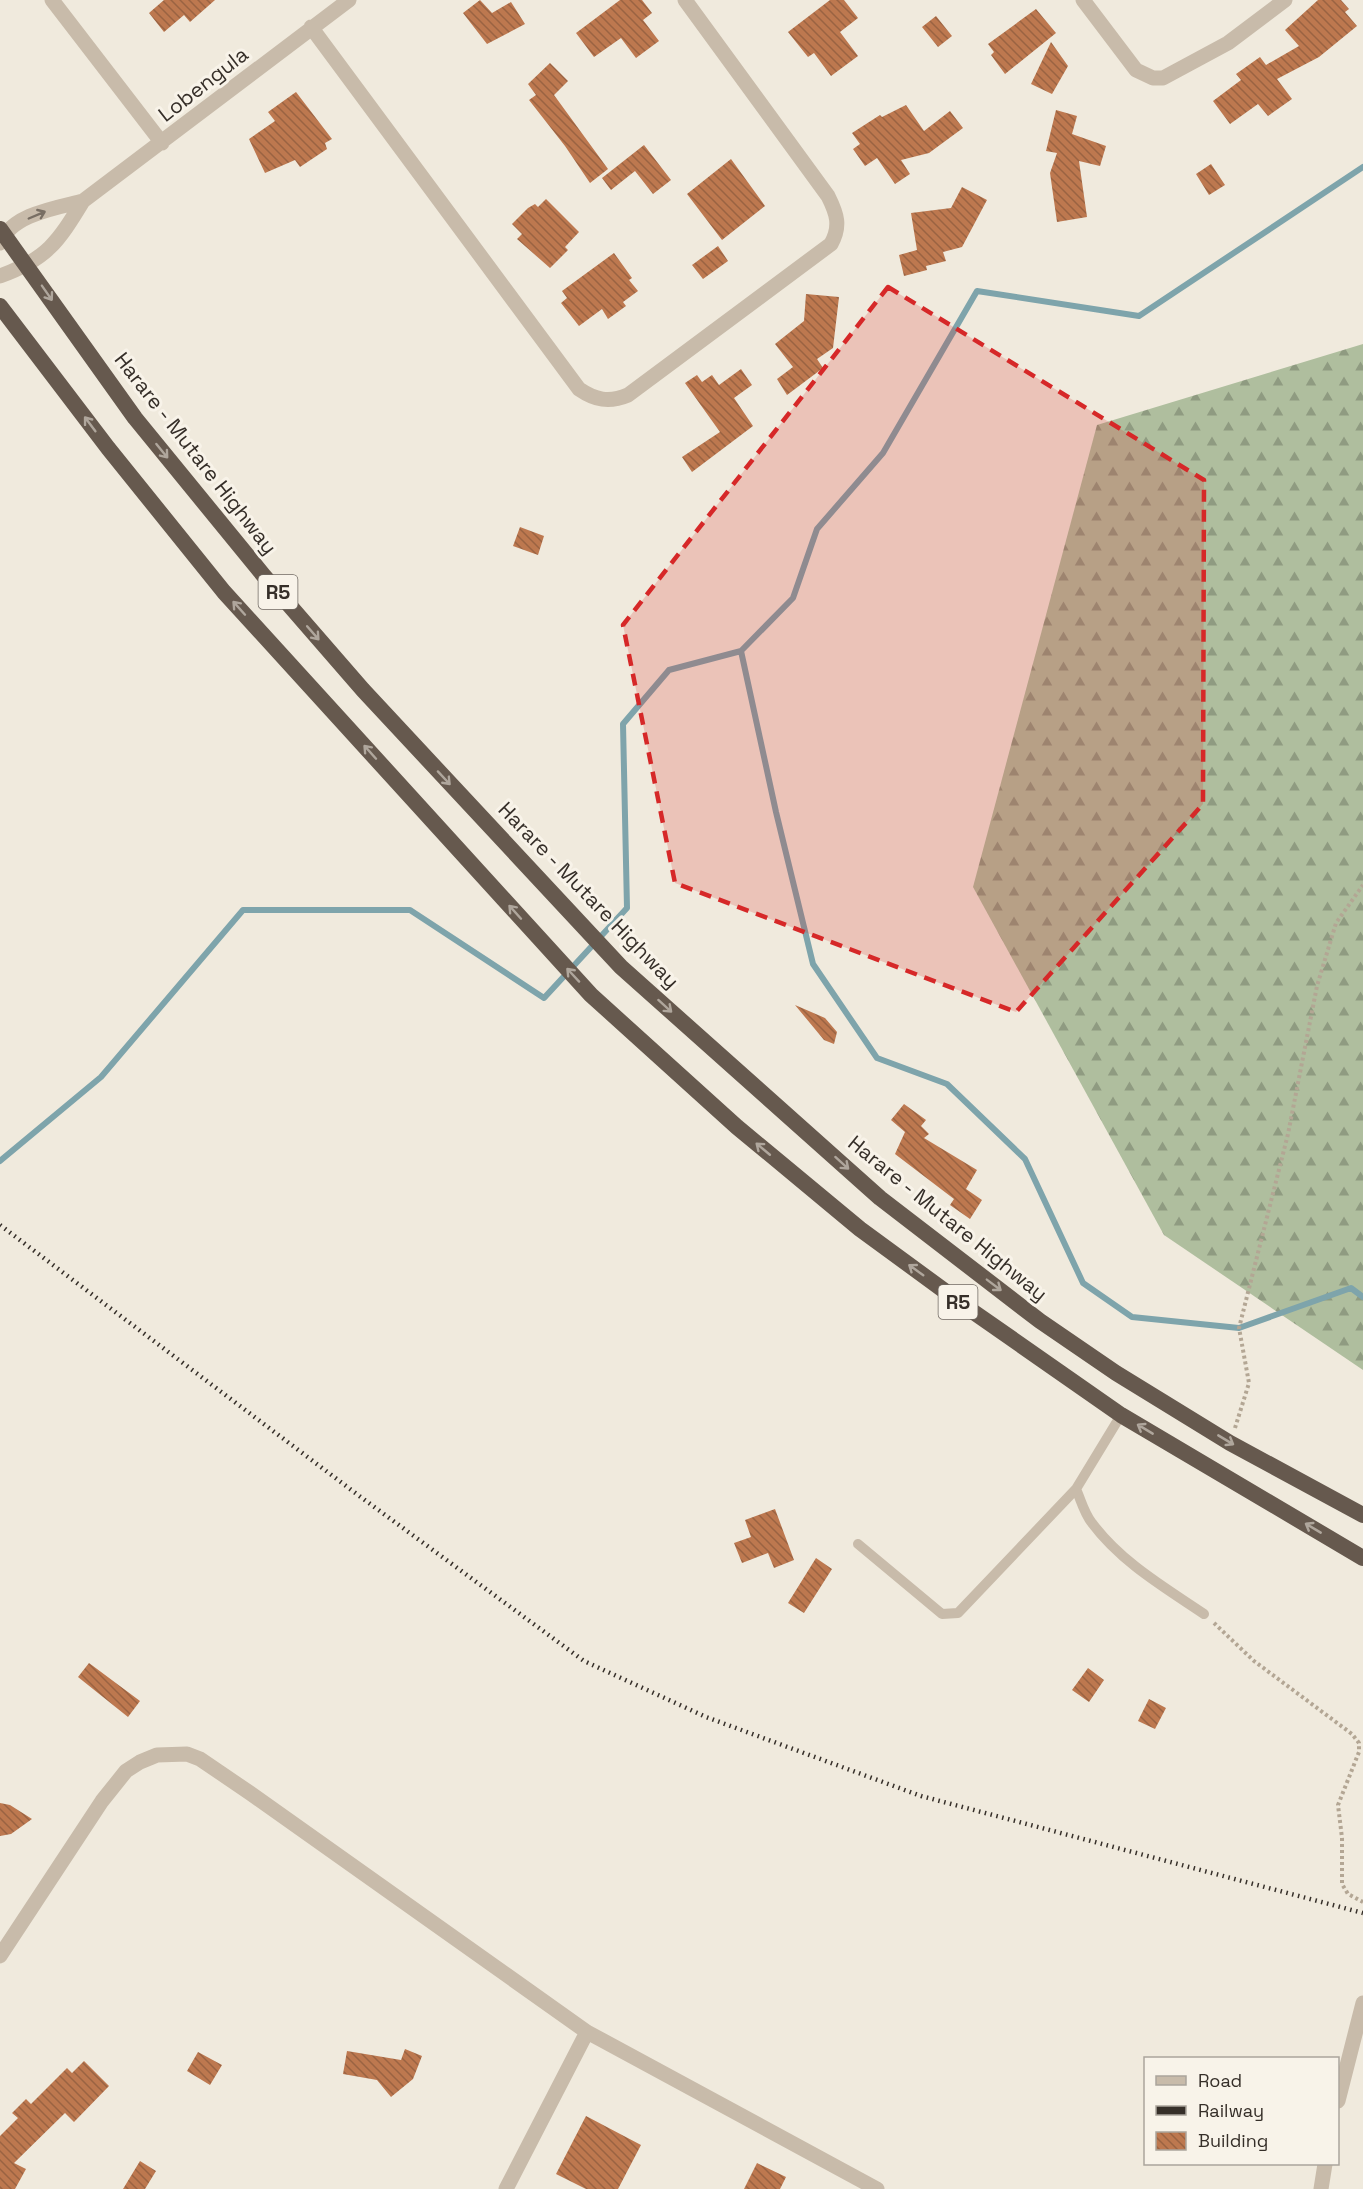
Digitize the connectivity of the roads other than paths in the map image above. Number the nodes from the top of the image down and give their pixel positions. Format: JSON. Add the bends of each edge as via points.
{"nodes":[{"id":1,"x":52,"y":0,"type":"edge"},
{"id":2,"x":349,"y":0,"type":"edge"},
{"id":3,"x":685,"y":0,"type":"edge"},
{"id":4,"x":1083,"y":0,"type":"edge"},
{"id":5,"x":1285,"y":0,"type":"edge"},
{"id":6,"x":311,"y":27,"type":"junction"},
{"id":7,"x":162,"y":143,"type":"junction"},
{"id":8,"x":83,"y":201,"type":"junction"},
{"id":9,"x":1,"y":235,"type":"edge"},
{"id":10,"x":28,"y":266,"type":"junction"},
{"id":11,"x":0,"y":276,"type":"edge"},
{"id":12,"x":0,"y":306,"type":"edge"},
{"id":13,"x":1121,"y":1414,"type":"junction"},
{"id":14,"x":1076,"y":1489,"type":"junction"},
{"id":15,"x":1363,"y":1515,"type":"edge"},
{"id":16,"x":858,"y":1544,"type":"dead end"},
{"id":17,"x":1363,"y":1558,"type":"edge"},
{"id":18,"x":1204,"y":1614,"type":"road end"},
{"id":19,"x":0,"y":1956,"type":"edge"},
{"id":20,"x":1363,"y":2003,"type":"edge"},
{"id":21,"x":587,"y":2032,"type":"junction"},
{"id":22,"x":1339,"y":2097,"type":"edge"},
{"id":23,"x":1325,"y":2165,"type":"edge"},
{"id":24,"x":506,"y":2189,"type":"edge"},
{"id":25,"x":877,"y":2189,"type":"edge"},
{"id":26,"x":1321,"y":2189,"type":"edge"}],
"edges":[{"from":1,"to":7,"type":"street"},
{"from":2,"to":6,"type":"street","name":"Lobengula"},
{"from":3,"to":6,"type":"street","via":[[828,196],[839,222],[837,234],[831,244],[794,273],[616,400],[602,400],[579,389]]},
{"from":4,"to":5,"type":"street","via":[[1136,70],[1153,78],[1163,78],[1228,43]]},
{"from":6,"to":7,"type":"street","name":"Lobengula"},
{"from":7,"to":8,"type":"street","name":"Lobengula"},
{"from":9,"to":8,"type":"street","name":"Lobengula","one_way":true,"via":[[36,213]]},
{"from":8,"to":10,"type":"street","name":"Lobengula","via":[[59,242]]},
{"from":9,"to":10,"type":"highway","name":"Harare - Mutare Highway","number":"R5"},
{"from":10,"to":11,"type":"street","name":"Lobengula"},
{"from":10,"to":15,"type":"highway","name":"Harare - Mutare Highway","number":"R5","one_way":true,"via":[[135,418],[264,576],[363,690],[621,967],[880,1198],[1040,1321],[1230,1443]]},
{"from":13,"to":12,"type":"highway","number":"R5","one_way":true,"via":[[860,1229],[737,1127],[591,994],[224,592]]},
{"from":13,"to":14,"type":"lane"},
{"from":17,"to":13,"type":"highway","number":"R5","one_way":true},
{"from":14,"to":16,"type":"lane","via":[[958,1613],[942,1614]]},
{"from":14,"to":18,"type":"lane","via":[[1091,1523],[1124,1558]]},
{"from":19,"to":21,"type":"street","via":[[126,1771],[157,1755],[187,1754],[250,1793]]},
{"from":20,"to":22,"type":"street"},
{"from":21,"to":24,"type":"street"},
{"from":21,"to":25,"type":"street"},
{"from":23,"to":26,"type":"street"}]}
